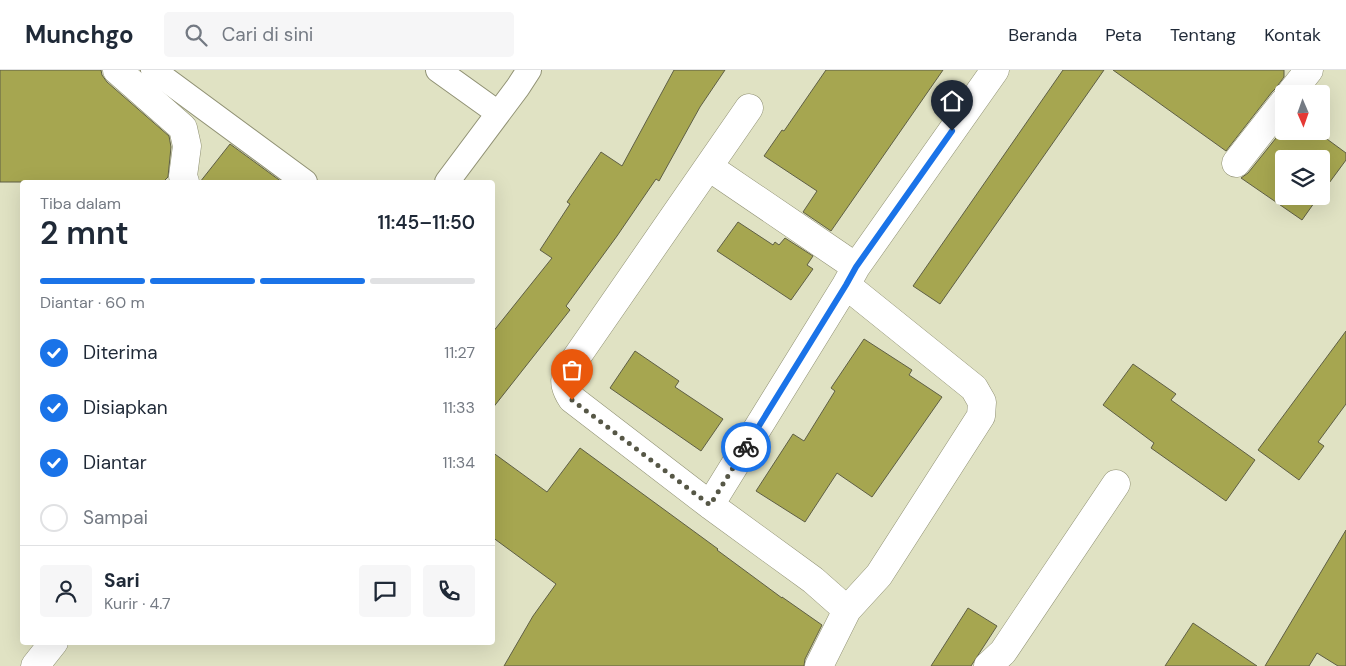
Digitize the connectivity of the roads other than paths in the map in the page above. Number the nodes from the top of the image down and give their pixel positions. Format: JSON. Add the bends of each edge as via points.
{"nodes":[{"id":1,"x":117,"y":70,"type":"edge"},
{"id":2,"x":153,"y":70,"type":"edge"},
{"id":3,"x":438,"y":70,"type":"edge"},
{"id":4,"x":529,"y":70,"type":"edge"},
{"id":5,"x":995,"y":70,"type":"edge"},
{"id":6,"x":1309,"y":70,"type":"edge"},
{"id":7,"x":1297,"y":85,"type":"edge"},
{"id":8,"x":750,"y":108,"type":"dead end"},
{"id":9,"x":498,"y":113,"type":"junction"},
{"id":10,"x":1275,"y":113,"type":"edge"},
{"id":11,"x":1236,"y":163,"type":"dead end"},
{"id":12,"x":709,"y":167,"type":"junction"},
{"id":13,"x":185,"y":180,"type":"edge"},
{"id":14,"x":302,"y":180,"type":"edge"},
{"id":15,"x":448,"y":180,"type":"edge"},
{"id":16,"x":851,"y":276,"type":"junction"},
{"id":17,"x":1116,"y":484,"type":"dead end"},
{"id":18,"x":710,"y":505,"type":"junction"},
{"id":19,"x":846,"y":610,"type":"junction"},
{"id":20,"x":52,"y":645,"type":"edge"},
{"id":21,"x":35,"y":666,"type":"edge"},
{"id":22,"x":819,"y":666,"type":"edge"},
{"id":23,"x":988,"y":666,"type":"edge"}],
"edges":[{"from":1,"to":13,"type":"street","via":[[183,128],[187,146]]},
{"from":2,"to":14,"type":"lane"},
{"from":3,"to":9,"type":"lane"},
{"from":4,"to":9,"type":"lane"},
{"from":5,"to":16,"type":"street"},
{"from":6,"to":7,"type":"street"},
{"from":8,"to":12,"type":"street"},
{"from":9,"to":15,"type":"lane"},
{"from":10,"to":11,"type":"street"},
{"from":12,"to":16,"type":"street"},
{"from":12,"to":18,"type":"street","via":[[565,378],[572,400]]},
{"from":16,"to":18,"type":"street"},
{"from":16,"to":19,"type":"street","via":[[974,388],[982,402],[982,416],[879,576]]},
{"from":17,"to":23,"type":"street","via":[[1003,652]]},
{"from":18,"to":19,"type":"street","via":[[813,580]]},
{"from":19,"to":22,"type":"street"},
{"from":20,"to":21,"type":"street"}]}
